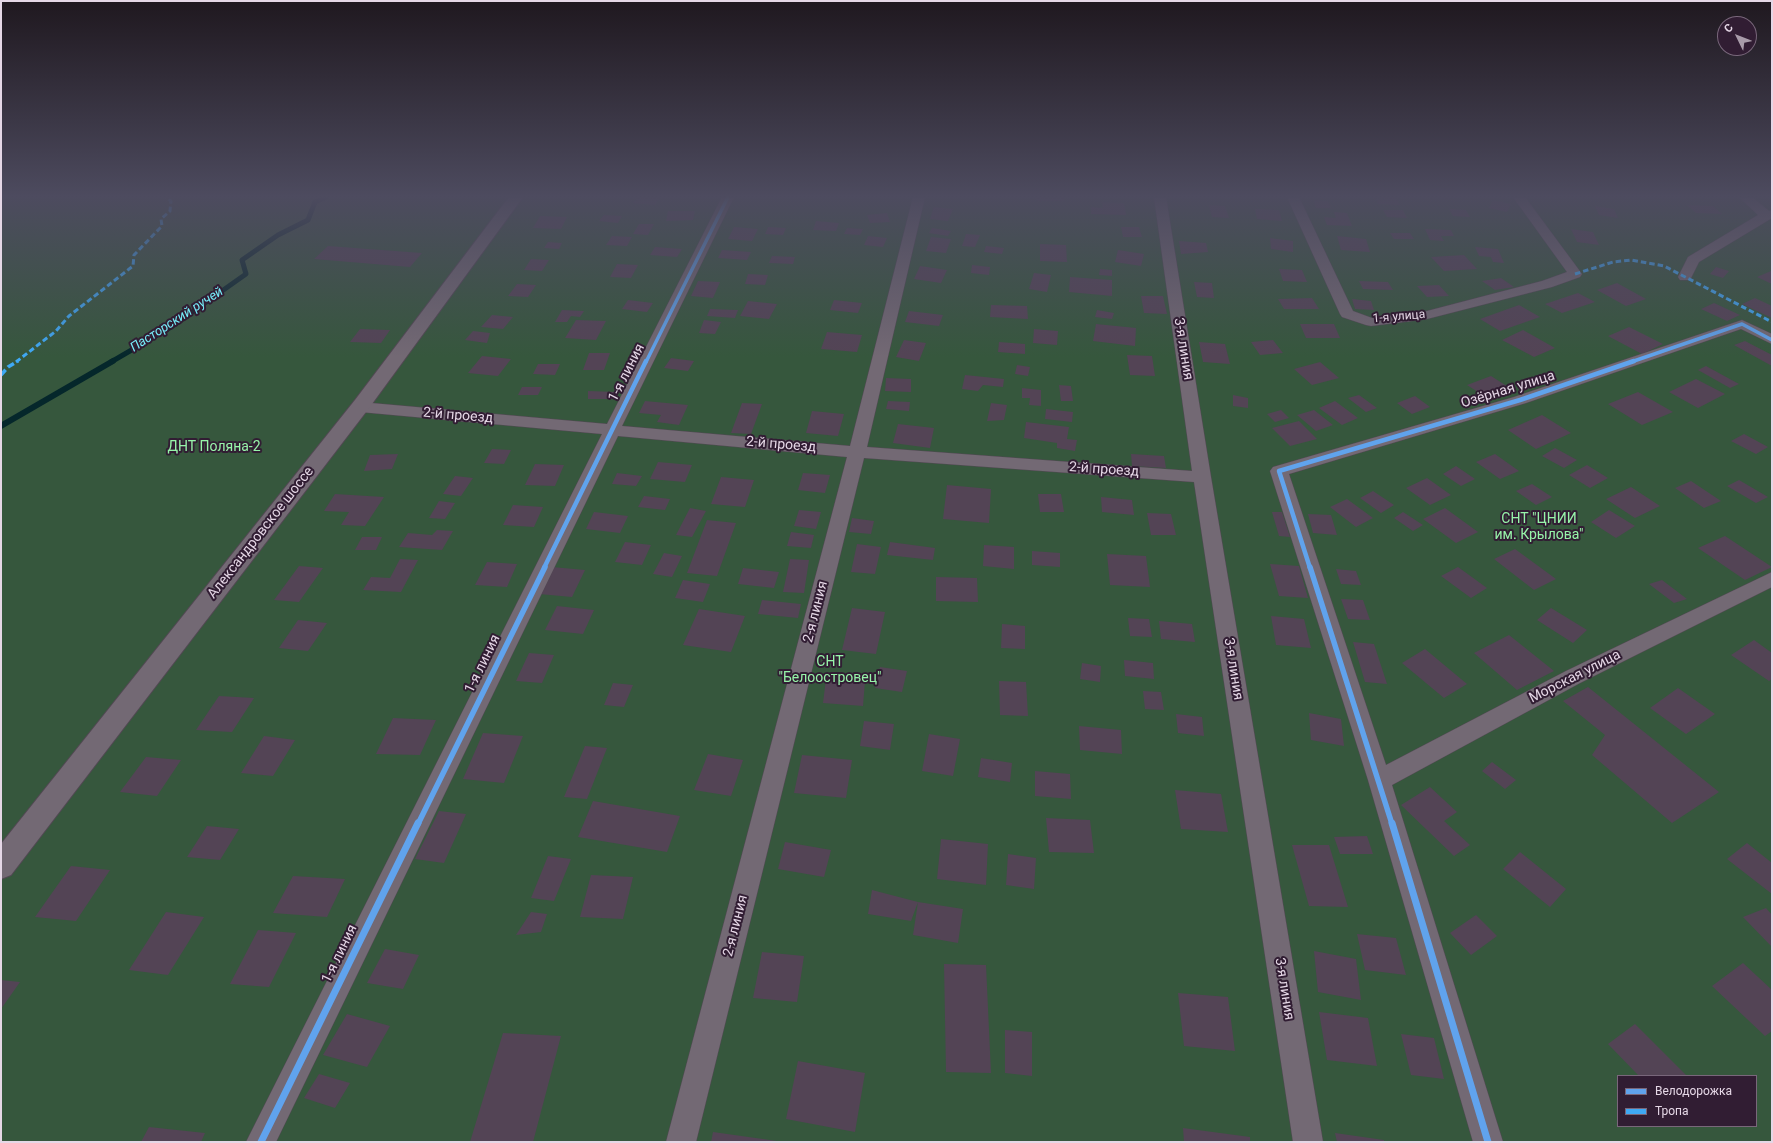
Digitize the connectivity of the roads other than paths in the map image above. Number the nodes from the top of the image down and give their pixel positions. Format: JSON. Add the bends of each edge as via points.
{"nodes":[{"id":1,"x":476,"y":250,"type":"edge"},
{"id":2,"x":701,"y":250,"type":"edge"},
{"id":3,"x":906,"y":250,"type":"edge"},
{"id":4,"x":1168,"y":250,"type":"edge"},
{"id":5,"x":1318,"y":250,"type":"edge"},
{"id":6,"x":1558,"y":250,"type":"edge"},
{"id":7,"x":1709,"y":250,"type":"edge"},
{"id":8,"x":1685,"y":277,"type":"dead end"},
{"id":9,"x":1772,"y":340,"type":"edge"},
{"id":10,"x":360,"y":407,"type":"junction"},
{"id":11,"x":612,"y":430,"type":"junction"},
{"id":12,"x":857,"y":452,"type":"junction"},
{"id":13,"x":1202,"y":477,"type":"junction"},
{"id":14,"x":1772,"y":579,"type":"edge"},
{"id":15,"x":1379,"y":780,"type":"junction"},
{"id":16,"x":1,"y":866,"type":"edge"},
{"id":17,"x":261,"y":1142,"type":"edge"},
{"id":18,"x":681,"y":1142,"type":"edge"},
{"id":19,"x":1308,"y":1142,"type":"edge"},
{"id":20,"x":1488,"y":1142,"type":"edge"}],
"edges":[{"from":1,"to":10,"type":"street","name":"Александровское шоссе"},
{"from":2,"to":11,"type":"street","name":"1-я линия"},
{"from":3,"to":12,"type":"street","name":"2-я линия"},
{"from":4,"to":13,"type":"street","name":"3-я линия"},
{"from":5,"to":6,"type":"street","name":"1-я улица","via":[[1347,314],[1371,322],[1428,315],[1575,274]]},
{"from":7,"to":8,"type":"street","via":[[1693,260]]},
{"from":9,"to":15,"type":"street","name":"Озёрная улица","via":[[1742,324],[1520,400],[1279,471]]},
{"from":10,"to":11,"type":"street","name":"2-й проезд"},
{"from":10,"to":16,"type":"street","name":"Александровское шоссе"},
{"from":11,"to":12,"type":"street","name":"2-й проезд"},
{"from":11,"to":17,"type":"street","name":"1-я линия"},
{"from":12,"to":13,"type":"street","name":"2-й проезд"},
{"from":12,"to":18,"type":"street","name":"2-я линия"},
{"from":13,"to":19,"type":"street","name":"3-я линия"},
{"from":14,"to":15,"type":"street","name":"Морская улица","via":[[1573,677]]},
{"from":15,"to":20,"type":"street"}]}
